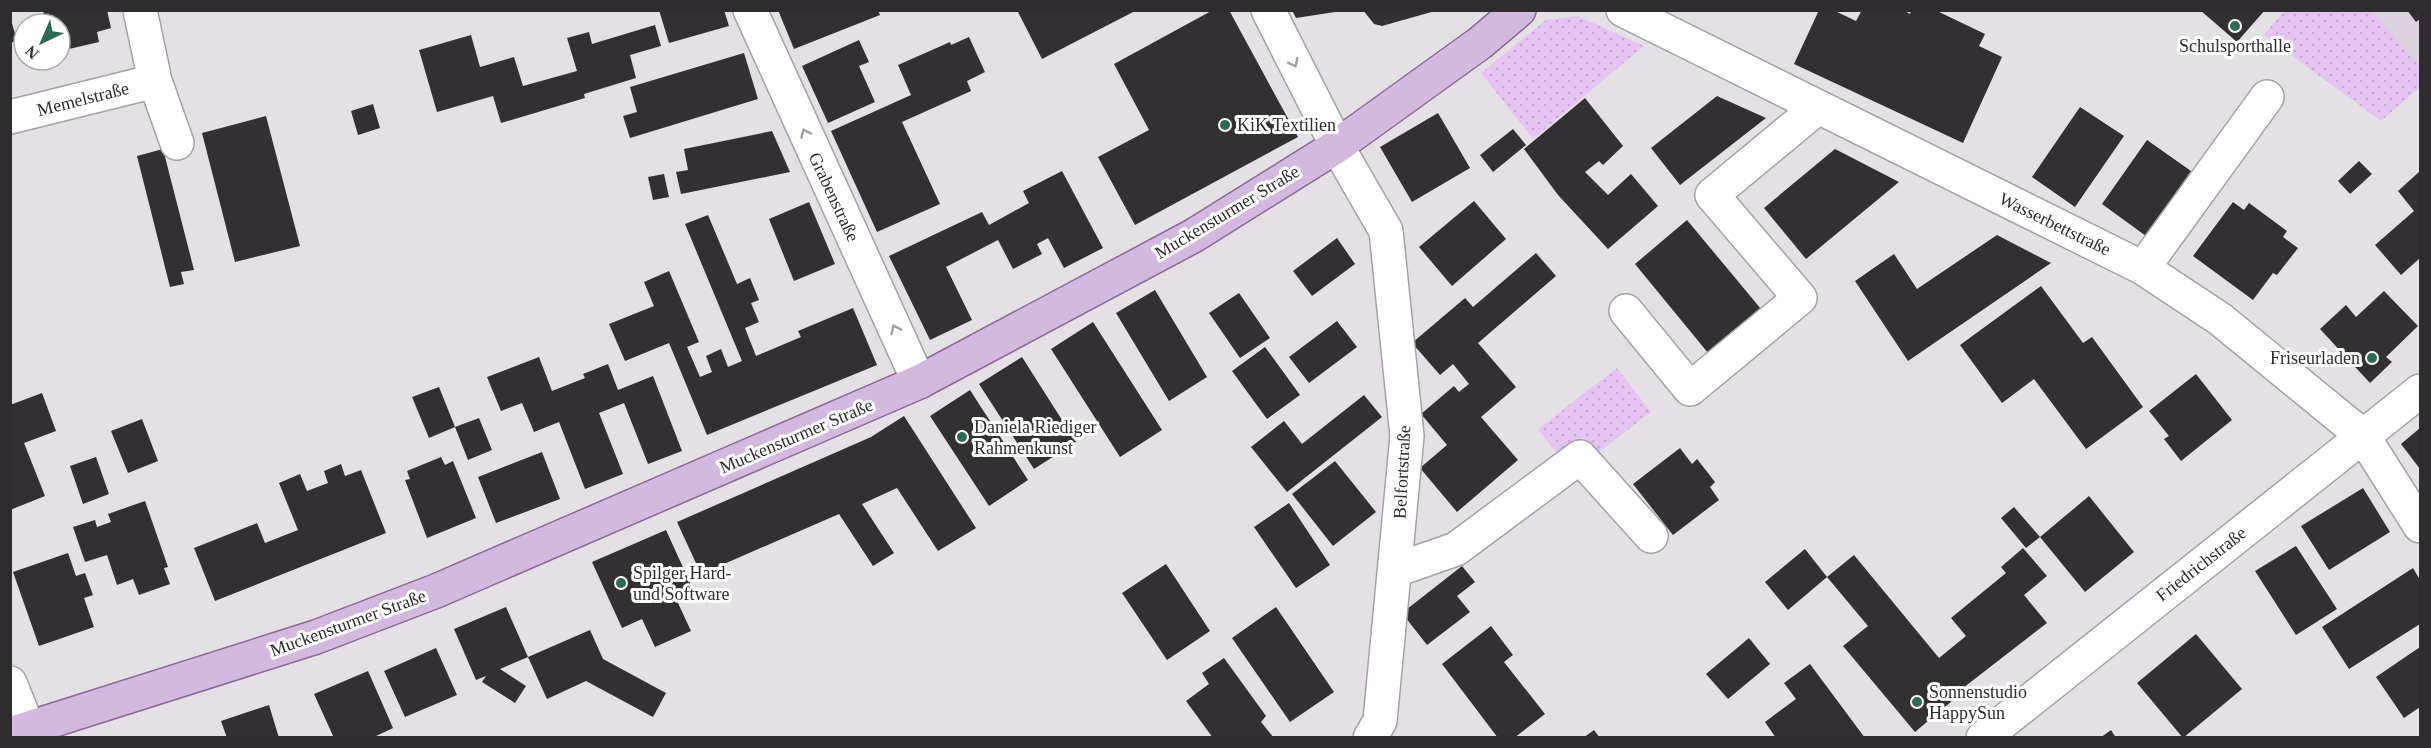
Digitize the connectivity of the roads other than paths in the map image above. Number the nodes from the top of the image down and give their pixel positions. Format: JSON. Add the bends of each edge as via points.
{"nodes":[{"id":1,"x":140,"y":10,"type":"edge"},
{"id":2,"x":750,"y":10,"type":"edge"},
{"id":3,"x":1268,"y":10,"type":"edge"},
{"id":4,"x":1519,"y":10,"type":"edge"},
{"id":5,"x":1623,"y":10,"type":"edge"},
{"id":6,"x":155,"y":81,"type":"junction"},
{"id":7,"x":2267,"y":97,"type":"dead end"},
{"id":8,"x":1817,"y":108,"type":"junction"},
{"id":9,"x":10,"y":117,"type":"edge"},
{"id":10,"x":177,"y":143,"type":"dead end"},
{"id":11,"x":1337,"y":146,"type":"junction"},
{"id":12,"x":2143,"y":268,"type":"junction"},
{"id":13,"x":1626,"y":311,"type":"dead end"},
{"id":14,"x":919,"y":382,"type":"junction"},
{"id":15,"x":2421,"y":391,"type":"edge"},
{"id":16,"x":2363,"y":436,"type":"junction"},
{"id":17,"x":2421,"y":526,"type":"edge"},
{"id":18,"x":1651,"y":536,"type":"dead end"},
{"id":19,"x":1396,"y":570,"type":"junction"},
{"id":20,"x":10,"y":683,"type":"edge"},
{"id":21,"x":19,"y":731,"type":"edge"},
{"id":22,"x":1382,"y":732,"type":"edge"},
{"id":23,"x":1996,"y":733,"type":"edge"}],
"edges":[{"from":1,"to":6,"type":"street"},
{"from":14,"to":2,"type":"street","name":"Grabenstraße","one_way":true},
{"from":3,"to":11,"type":"street","name":"Belfortstraße","one_way":true},
{"from":4,"to":11,"type":"main road","name":"Muckensturmer Straße","via":[[1480,43]]},
{"from":5,"to":8,"type":"street","name":"Wasserbettstraße"},
{"from":6,"to":9,"type":"street","name":"Memelstraße"},
{"from":6,"to":10,"type":"street"},
{"from":7,"to":12,"type":"street"},
{"from":8,"to":12,"type":"street","name":"Wasserbettstraße"},
{"from":8,"to":13,"type":"street","via":[[1712,195],[1800,298],[1690,389]]},
{"from":11,"to":14,"type":"main road","name":"Muckensturmer Straße","via":[[1193,236]]},
{"from":11,"to":19,"type":"street","name":"Belfortstraße","via":[[1386,231],[1407,436]]},
{"from":12,"to":16,"type":"street","name":"Wasserbettstraße","via":[[2220,319]]},
{"from":14,"to":21,"type":"main road","name":"Muckensturmer Straße","via":[[425,595],[316,637]]},
{"from":15,"to":16,"type":"street","name":"Friedrichstraße"},
{"from":16,"to":17,"type":"street","name":"Wasserbettstraße"},
{"from":16,"to":23,"type":"street","name":"Friedrichstraße"},
{"from":18,"to":19,"type":"street","via":[[1580,457],[1456,549]]},
{"from":19,"to":22,"type":"street","name":"Belfortstraße"},
{"from":20,"to":21,"type":"street"}]}
